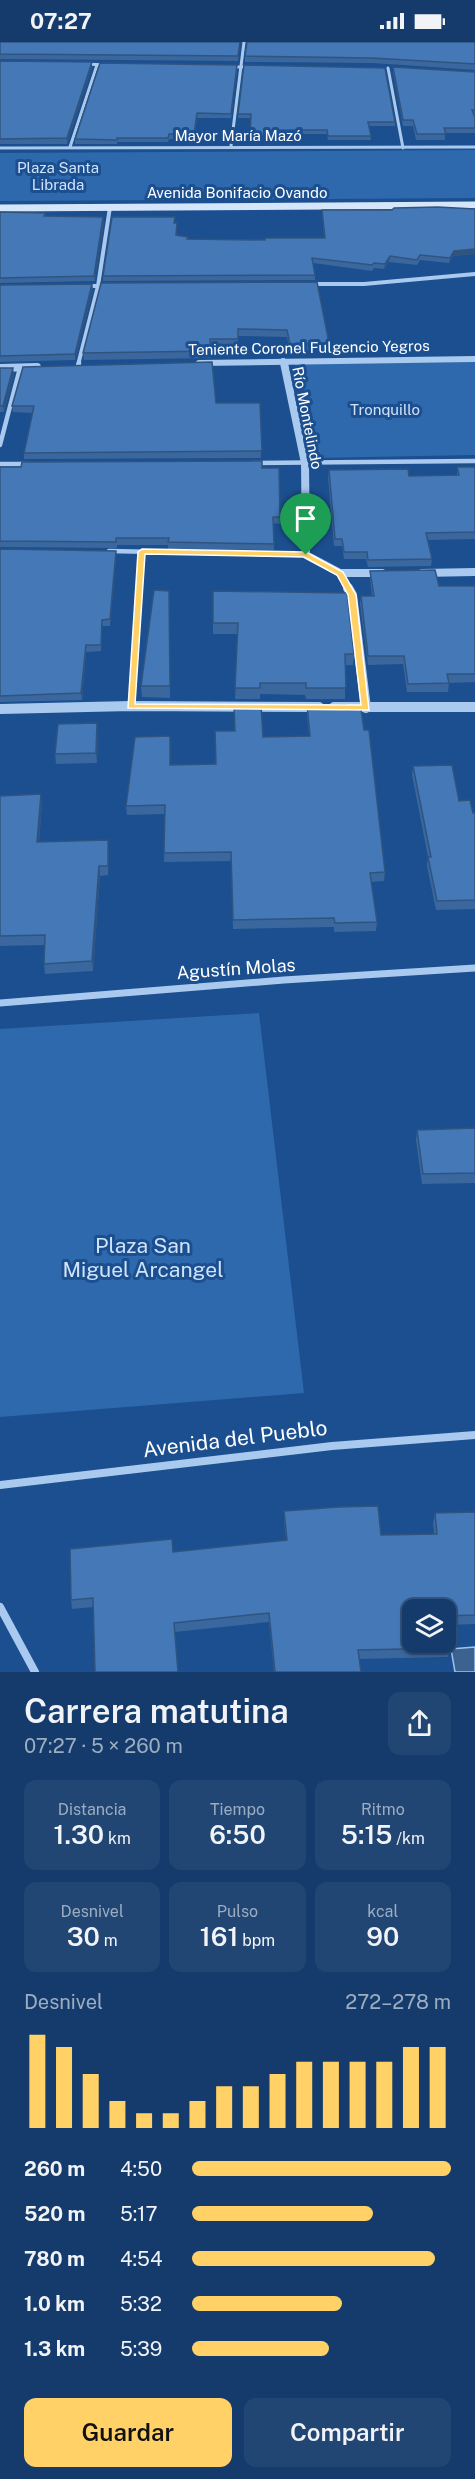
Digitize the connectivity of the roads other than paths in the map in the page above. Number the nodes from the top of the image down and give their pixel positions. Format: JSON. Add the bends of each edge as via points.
{"nodes":[{"id":1,"x":244,"y":42,"type":"edge"},
{"id":2,"x":75,"y":64,"type":"edge"},
{"id":3,"x":97,"y":65,"type":"junction"},
{"id":4,"x":108,"y":65,"type":"edge"},
{"id":5,"x":228,"y":67,"type":"edge"},
{"id":6,"x":240,"y":67,"type":"junction"},
{"id":7,"x":262,"y":67,"type":"edge"},
{"id":8,"x":380,"y":68,"type":"edge"},
{"id":9,"x":231,"y":146,"type":"junction"},
{"id":10,"x":70,"y":147,"type":"junction"},
{"id":11,"x":475,"y":147,"type":"edge"},
{"id":12,"x":0,"y":148,"type":"edge"},
{"id":13,"x":403,"y":148,"type":"junction"},
{"id":14,"x":475,"y":205,"type":"edge"},
{"id":15,"x":110,"y":207,"type":"junction"},
{"id":16,"x":0,"y":208,"type":"edge"},
{"id":17,"x":475,"y":274,"type":"edge"},
{"id":18,"x":299,"y":285,"type":"edge"},
{"id":19,"x":76,"y":286,"type":"edge"},
{"id":20,"x":98,"y":286,"type":"junction"},
{"id":21,"x":112,"y":286,"type":"edge"},
{"id":22,"x":475,"y":359,"type":"edge"},
{"id":23,"x":283,"y":361,"type":"junction"},
{"id":24,"x":192,"y":363,"type":"edge"},
{"id":25,"x":67,"y":366,"type":"edge"},
{"id":26,"x":78,"y":366,"type":"junction"},
{"id":27,"x":90,"y":366,"type":"edge"},
{"id":28,"x":43,"y":367,"type":"edge"},
{"id":29,"x":0,"y":368,"type":"edge"},
{"id":30,"x":20,"y":368,"type":"junction"},
{"id":31,"x":0,"y":445,"type":"edge"},
{"id":32,"x":475,"y":461,"type":"edge"},
{"id":33,"x":247,"y":463,"type":"edge"},
{"id":34,"x":305,"y":463,"type":"junction"},
{"id":35,"x":0,"y":464,"type":"edge"},
{"id":36,"x":31,"y":464,"type":"edge"},
{"id":37,"x":106,"y":551,"type":"edge"},
{"id":38,"x":142,"y":552,"type":"junction"},
{"id":39,"x":306,"y":555,"type":"junction"},
{"id":40,"x":475,"y":572,"type":"edge"},
{"id":41,"x":340,"y":573,"type":"junction"},
{"id":42,"x":396,"y":573,"type":"edge"},
{"id":43,"x":408,"y":573,"type":"edge"},
{"id":44,"x":131,"y":706,"type":"junction"},
{"id":45,"x":475,"y":707,"type":"edge"},
{"id":46,"x":366,"y":708,"type":"junction"},
{"id":47,"x":0,"y":709,"type":"edge"},
{"id":48,"x":475,"y":968,"type":"edge"},
{"id":49,"x":0,"y":1003,"type":"edge"},
{"id":50,"x":475,"y":1435,"type":"edge"},
{"id":51,"x":0,"y":1485,"type":"edge"},
{"id":52,"x":0,"y":1606,"type":"edge"},
{"id":53,"x":35,"y":1672,"type":"edge"}],
"edges":[{"from":1,"to":6,"type":"street"},
{"from":2,"to":3,"type":"street"},
{"from":3,"to":4,"type":"street"},
{"from":3,"to":10,"type":"street"},
{"from":5,"to":6,"type":"street"},
{"from":6,"to":7,"type":"street"},
{"from":6,"to":9,"type":"street"},
{"from":8,"to":13,"type":"street","via":[[388,68]]},
{"from":9,"to":10,"type":"street","name":"Mayor María Mazó"},
{"from":9,"to":13,"type":"street","name":"Mayor María Mazó"},
{"from":10,"to":12,"type":"street","name":"Mayor María Mazó"},
{"from":11,"to":13,"type":"street","name":"Mayor María Mazó"},
{"from":14,"to":15,"type":"main road","name":"Avenida Bonifacio Ovando"},
{"from":15,"to":16,"type":"main road","name":"Avenida Bonifacio Ovando"},
{"from":15,"to":20,"type":"street"},
{"from":17,"to":18,"type":"street","via":[[364,284]]},
{"from":19,"to":20,"type":"street"},
{"from":20,"to":21,"type":"street"},
{"from":20,"to":26,"type":"street"},
{"from":22,"to":23,"type":"street","name":"Teniente Coronel Fulgencio Yegros"},
{"from":23,"to":24,"type":"street","name":"Teniente Coronel Fulgencio Yegros"},
{"from":23,"to":34,"type":"street","name":"Río Montelindo"},
{"from":25,"to":26,"type":"street"},
{"from":26,"to":27,"type":"street"},
{"from":28,"to":30,"type":"street"},
{"from":29,"to":30,"type":"street"},
{"from":30,"to":31,"type":"street"},
{"from":32,"to":34,"type":"street"},
{"from":33,"to":34,"type":"street"},
{"from":34,"to":39,"type":"street","name":"Río Montelindo"},
{"from":35,"to":36,"type":"street"},
{"from":37,"to":38,"type":"street"},
{"from":38,"to":39,"type":"street"},
{"from":38,"to":44,"type":"street"},
{"from":39,"to":41,"type":"street"},
{"from":40,"to":43,"type":"street"},
{"from":41,"to":42,"type":"street"},
{"from":41,"to":46,"type":"street","via":[[352,595]]},
{"from":44,"to":46,"type":"street"},
{"from":44,"to":47,"type":"street"},
{"from":45,"to":46,"type":"street"},
{"from":48,"to":49,"type":"street","name":"Agustín Molas"},
{"from":50,"to":51,"type":"street","name":"Avenida del Pueblo","via":[[332,1446]]},
{"from":52,"to":53,"type":"street"}]}
